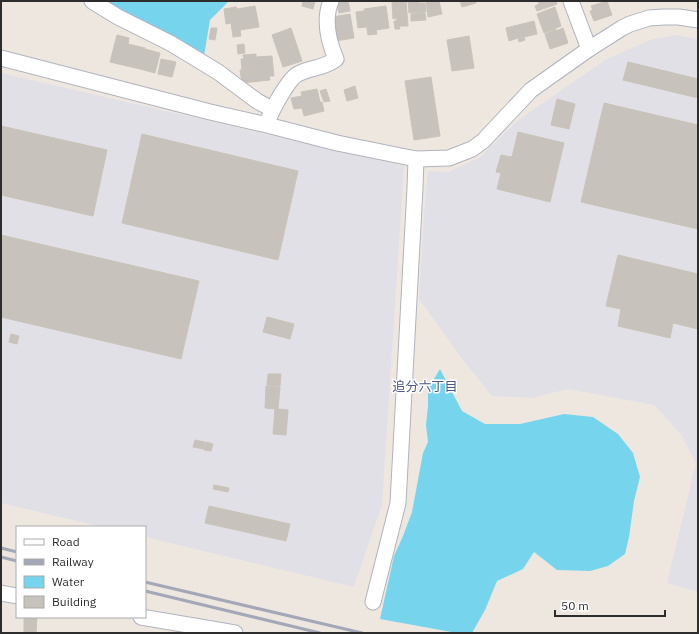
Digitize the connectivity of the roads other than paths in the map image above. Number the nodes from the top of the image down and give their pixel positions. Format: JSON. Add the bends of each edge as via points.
{"nodes":[{"id":1,"x":92,"y":1,"type":"edge"},
{"id":2,"x":331,"y":1,"type":"edge"},
{"id":3,"x":571,"y":1,"type":"edge"},
{"id":4,"x":698,"y":20,"type":"edge"},
{"id":5,"x":588,"y":49,"type":"junction"},
{"id":6,"x":1,"y":58,"type":"edge"},
{"id":7,"x":272,"y":109,"type":"junction"},
{"id":8,"x":267,"y":125,"type":"junction"},
{"id":9,"x":416,"y":159,"type":"junction"},
{"id":10,"x":1,"y":593,"type":"edge"},
{"id":11,"x":16,"y":596,"type":"edge"},
{"id":12,"x":373,"y":602,"type":"dead end"},
{"id":13,"x":146,"y":618,"type":"edge"},
{"id":14,"x":234,"y":633,"type":"edge"}],
"edges":[{"from":1,"to":7,"type":"street","via":[[118,18],[170,43]]},
{"from":2,"to":7,"type":"street","via":[[326,25],[336,59],[329,64],[296,74]]},
{"from":3,"to":5,"type":"street"},
{"from":4,"to":5,"type":"street","via":[[679,17],[649,18],[622,28]]},
{"from":5,"to":9,"type":"street","via":[[531,90],[483,141],[472,149],[449,158]]},
{"from":6,"to":8,"type":"street"},
{"from":7,"to":8,"type":"street"},
{"from":8,"to":9,"type":"street"},
{"from":9,"to":12,"type":"street","via":[[398,503]]},
{"from":10,"to":11,"type":"street"},
{"from":13,"to":14,"type":"street"}]}
